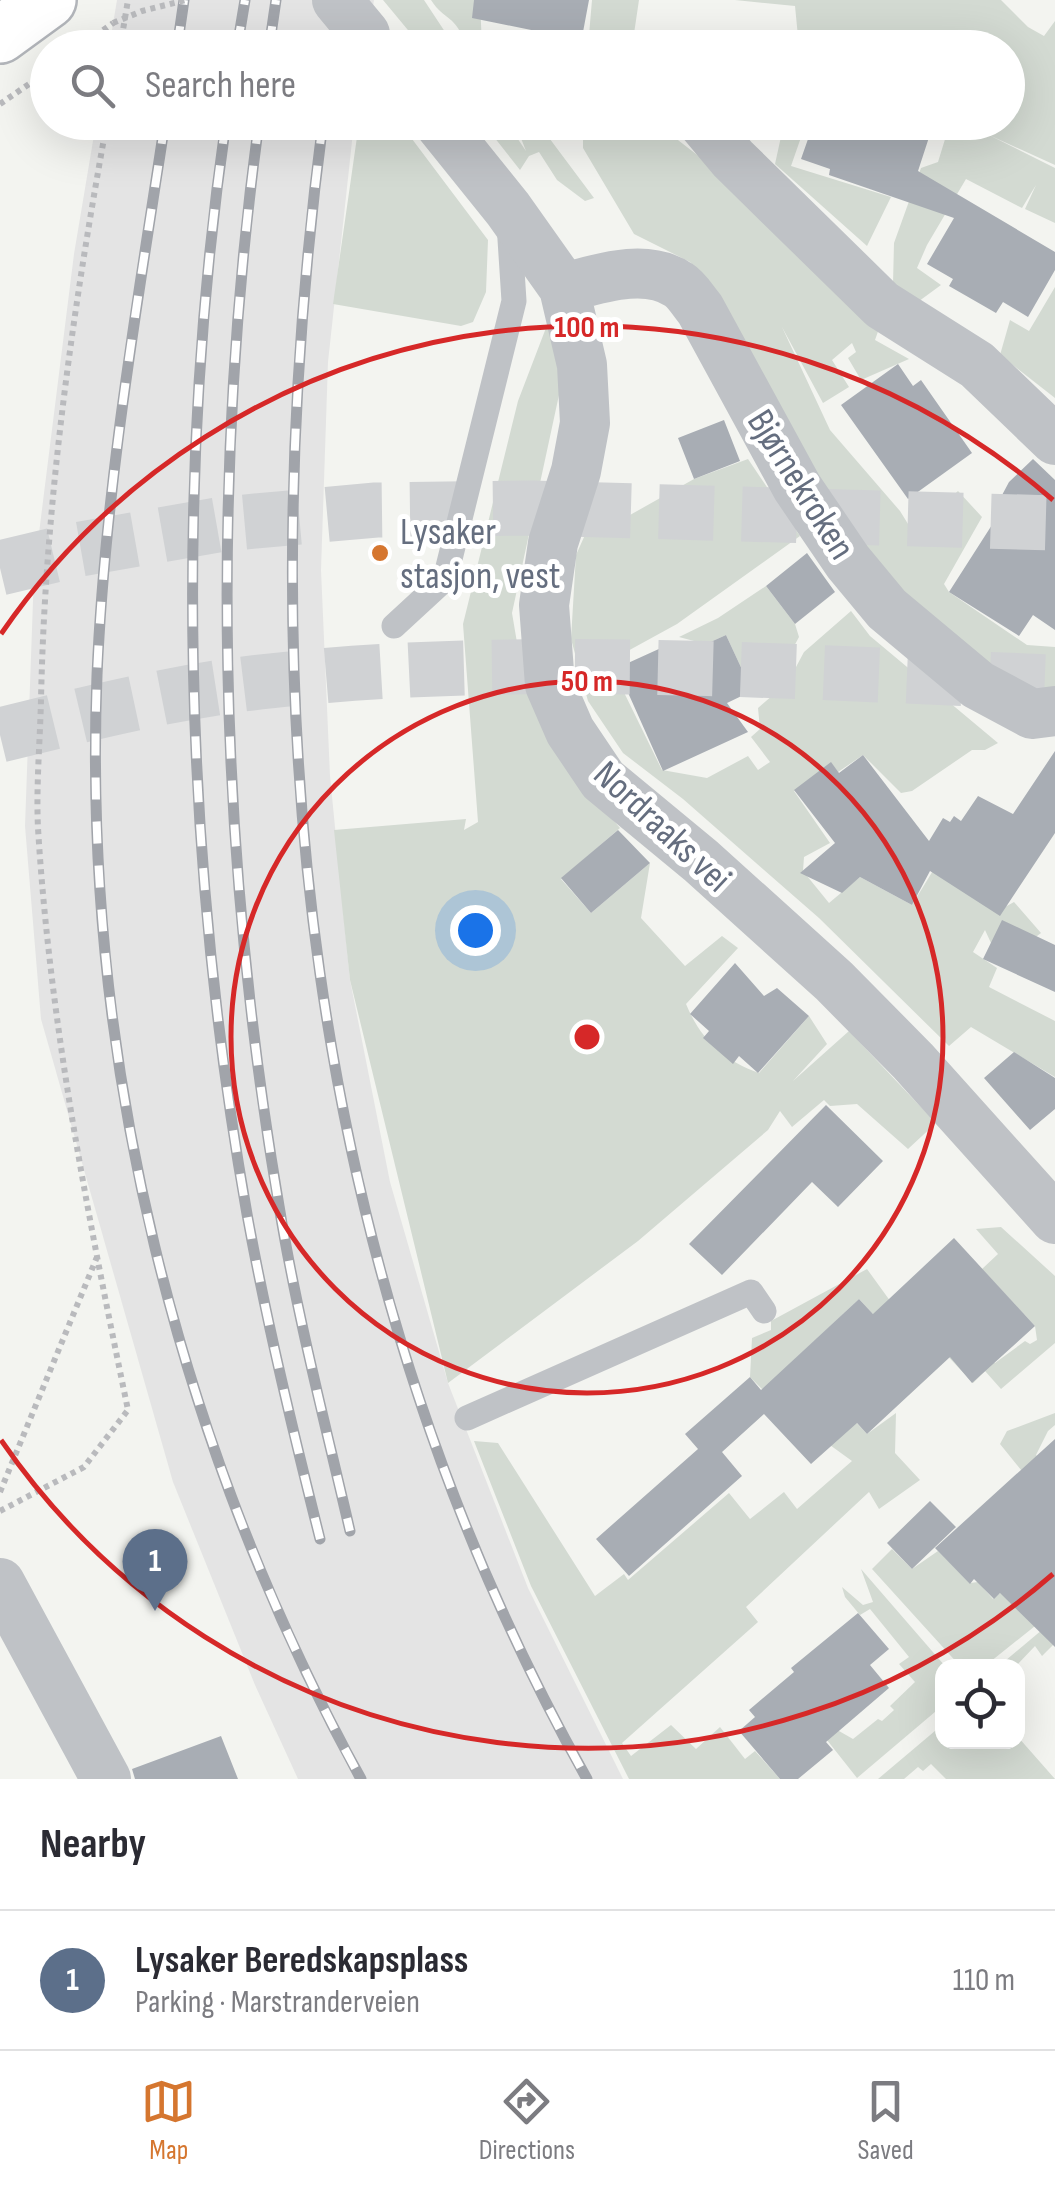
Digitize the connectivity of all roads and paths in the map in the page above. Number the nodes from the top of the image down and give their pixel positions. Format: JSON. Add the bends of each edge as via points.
{"nodes":[{"id":1,"x":48,"y":0,"type":"edge"},
{"id":2,"x":128,"y":0,"type":"edge"},
{"id":3,"x":186,"y":0,"type":"edge"},
{"id":4,"x":104,"y":30,"type":"edge"},
{"id":5,"x":123,"y":30,"type":"edge"},
{"id":6,"x":0,"y":35,"type":"edge"},
{"id":7,"x":30,"y":83,"type":"edge"},
{"id":8,"x":0,"y":104,"type":"edge"},
{"id":9,"x":104,"y":140,"type":"edge"},
{"id":10,"x":452,"y":140,"type":"edge"},
{"id":11,"x":718,"y":140,"type":"edge"},
{"id":12,"x":508,"y":209,"type":"junction"},
{"id":13,"x":564,"y":288,"type":"junction"},
{"id":14,"x":1055,"y":440,"type":"edge"},
{"id":15,"x":394,"y":626,"type":"dead end"},
{"id":16,"x":1055,"y":711,"type":"edge"},
{"id":17,"x":1055,"y":1219,"type":"edge"},
{"id":18,"x":97,"y":1258,"type":"junction"},
{"id":19,"x":764,"y":1311,"type":"dead end"},
{"id":20,"x":467,"y":1418,"type":"dead end"},
{"id":21,"x":0,"y":1492,"type":"edge"},
{"id":22,"x":0,"y":1511,"type":"edge"},
{"id":23,"x":0,"y":1583,"type":"edge"},
{"id":24,"x":106,"y":1779,"type":"edge"}],
"edges":[{"from":1,"to":6,"type":"main road"},
{"from":2,"to":5,"type":"path"},
{"from":3,"to":4,"type":"path","bridge":true},
{"from":7,"to":8,"type":"path"},
{"from":9,"to":18,"type":"path","via":[[76,290],[43,596],[38,824],[54,1015]]},
{"from":10,"to":12,"type":"street","name":"Nordraaks vei"},
{"from":11,"to":14,"type":"street","via":[[882,305],[977,365]]},
{"from":12,"to":13,"type":"street","name":"Nordraaks vei"},
{"from":12,"to":15,"type":"lane","via":[[514,301],[444,578]]},
{"from":13,"to":16,"type":"street","name":"Bjørnekroken","via":[[642,273],[679,285],[700,309],[798,487],[887,609],[978,685],[1032,714]]},
{"from":13,"to":17,"type":"street","name":"Nordraaks vei","via":[[582,364],[585,423],[553,542],[544,605],[550,685],[570,731],[603,780],[834,981]]},
{"from":18,"to":21,"type":"path"},
{"from":18,"to":22,"type":"path","via":[[128,1410],[84,1467]]},
{"from":19,"to":20,"type":"lane","via":[[752,1292]]},
{"from":23,"to":24,"type":"street"}]}
